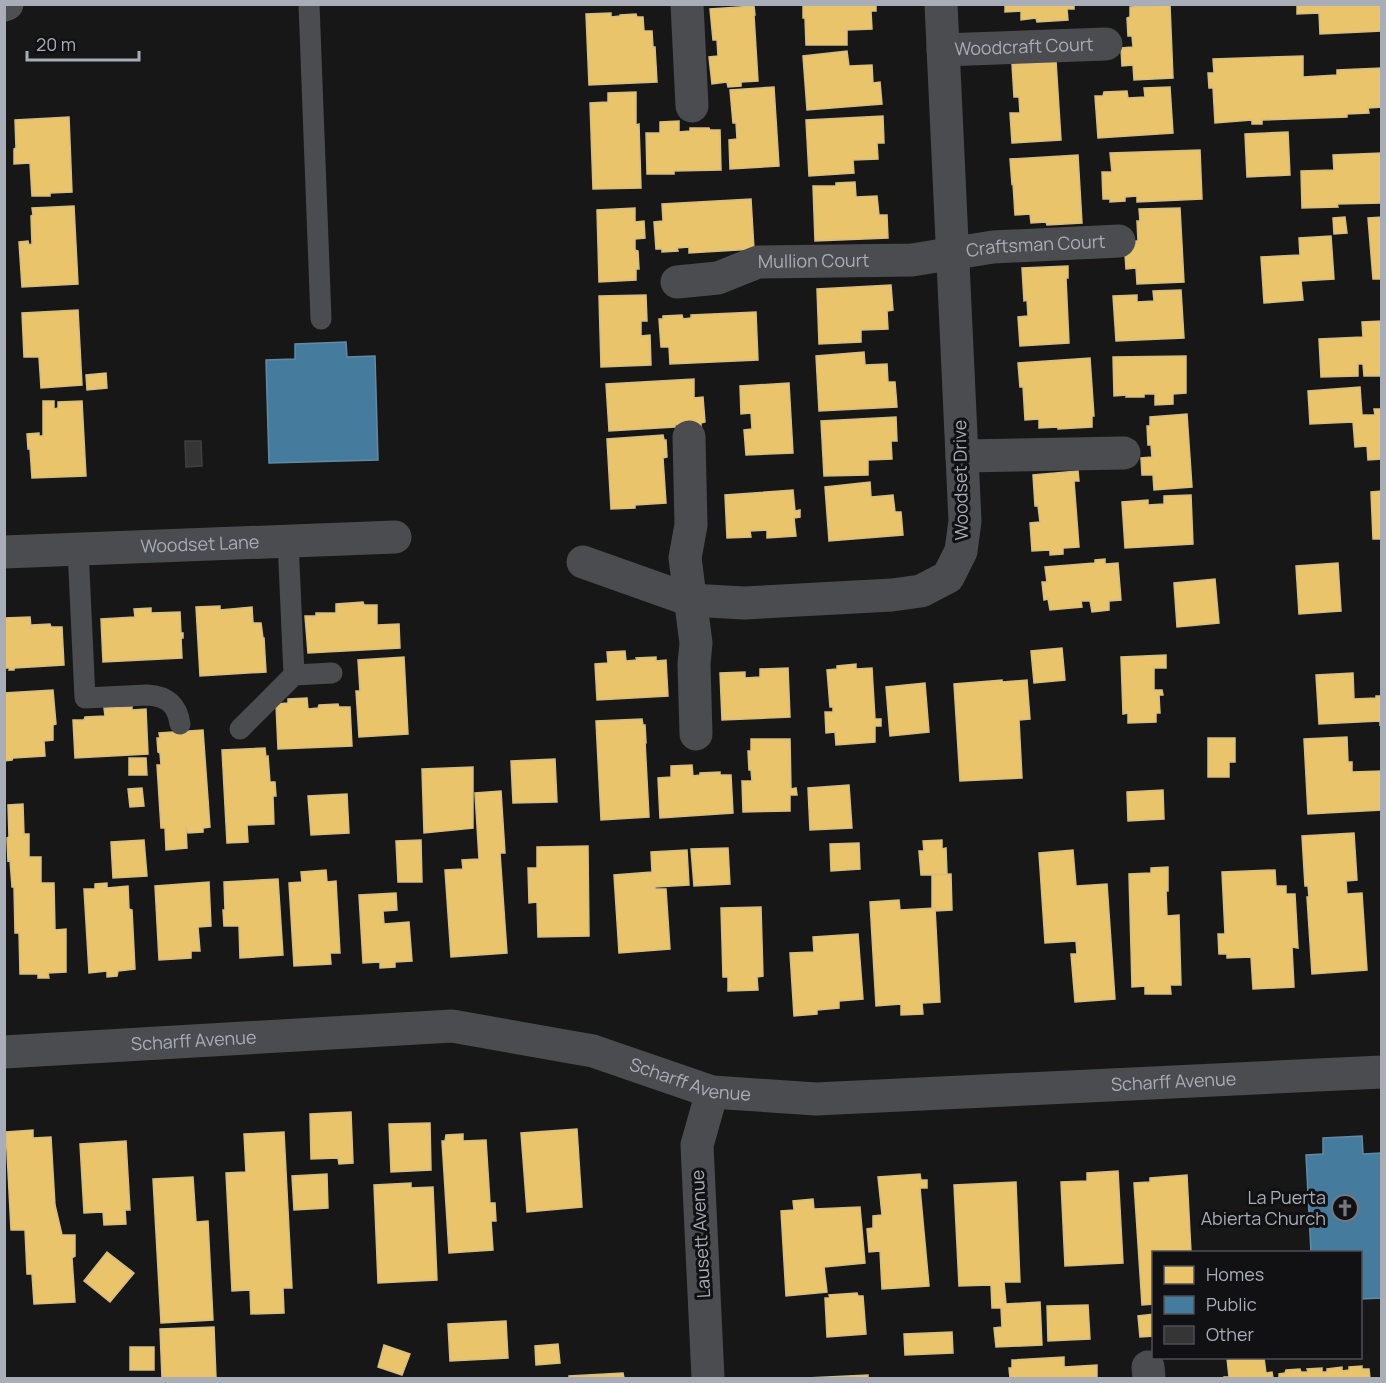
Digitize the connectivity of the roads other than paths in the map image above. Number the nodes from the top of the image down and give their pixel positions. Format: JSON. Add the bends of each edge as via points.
{"nodes":[{"id":1,"x":309,"y":4,"type":"edge"},
{"id":2,"x":687,"y":4,"type":"edge"},
{"id":3,"x":941,"y":4,"type":"edge"},
{"id":4,"x":1106,"y":44,"type":"dead end"},
{"id":5,"x":943,"y":50,"type":"junction"},
{"id":6,"x":692,"y":106,"type":"dead end"},
{"id":7,"x":1119,"y":241,"type":"dead end"},
{"id":8,"x":952,"y":254,"type":"junction"},
{"id":9,"x":677,"y":282,"type":"dead end"},
{"id":10,"x":321,"y":319,"type":"dead end"},
{"id":11,"x":689,"y":437,"type":"dead end"},
{"id":12,"x":1124,"y":453,"type":"dead end"},
{"id":13,"x":962,"y":456,"type":"junction"},
{"id":14,"x":395,"y":537,"type":"dead end"},
{"id":15,"x":288,"y":541,"type":"junction"},
{"id":16,"x":78,"y":549,"type":"junction"},
{"id":17,"x":4,"y":552,"type":"edge"},
{"id":18,"x":583,"y":562,"type":"dead end"},
{"id":19,"x":690,"y":600,"type":"junction"},
{"id":20,"x":332,"y":673,"type":"dead end"},
{"id":21,"x":294,"y":675,"type":"junction"},
{"id":22,"x":180,"y":724,"type":"dead end"},
{"id":23,"x":240,"y":729,"type":"dead end"},
{"id":24,"x":696,"y":734,"type":"dead end"},
{"id":25,"x":4,"y":1052,"type":"edge"},
{"id":26,"x":1382,"y":1072,"type":"edge"},
{"id":27,"x":712,"y":1092,"type":"junction"},
{"id":28,"x":708,"y":1378,"type":"edge"}],
"edges":[{"from":1,"to":10,"type":"lane"},
{"from":2,"to":6,"type":"street"},
{"from":3,"to":5,"type":"street","name":"Woodset Drive"},
{"from":4,"to":5,"type":"street","name":"Woodcraft Court"},
{"from":5,"to":8,"type":"street","name":"Woodset Drive"},
{"from":7,"to":8,"type":"street","name":"Craftsman Court","via":[[993,247]]},
{"from":8,"to":9,"type":"street","name":"Mullion Court","via":[[912,260],[758,261],[718,279]]},
{"from":8,"to":13,"type":"street","name":"Woodset Drive"},
{"from":11,"to":19,"type":"street","via":[[691,525],[685,558]]},
{"from":12,"to":13,"type":"street"},
{"from":13,"to":19,"type":"street","name":"Woodset Drive","via":[[965,521],[961,551],[948,577],[921,591],[892,595],[744,603]]},
{"from":14,"to":15,"type":"street","name":"Woodset Lane"},
{"from":15,"to":16,"type":"street","name":"Woodset Lane"},
{"from":15,"to":21,"type":"lane"},
{"from":16,"to":17,"type":"street","name":"Woodset Lane"},
{"from":16,"to":22,"type":"lane","via":[[85,698],[157,696],[174,706]]},
{"from":18,"to":19,"type":"street","name":"Woodset Drive"},
{"from":19,"to":24,"type":"street","via":[[696,642]]},
{"from":20,"to":21,"type":"lane"},
{"from":21,"to":23,"type":"lane"},
{"from":25,"to":27,"type":"street","name":"Scharff Avenue","via":[[452,1026],[593,1051]]},
{"from":26,"to":27,"type":"street","name":"Scharff Avenue","via":[[816,1099]]},
{"from":27,"to":28,"type":"street","name":"Lausett Avenue","via":[[697,1145]]}]}
